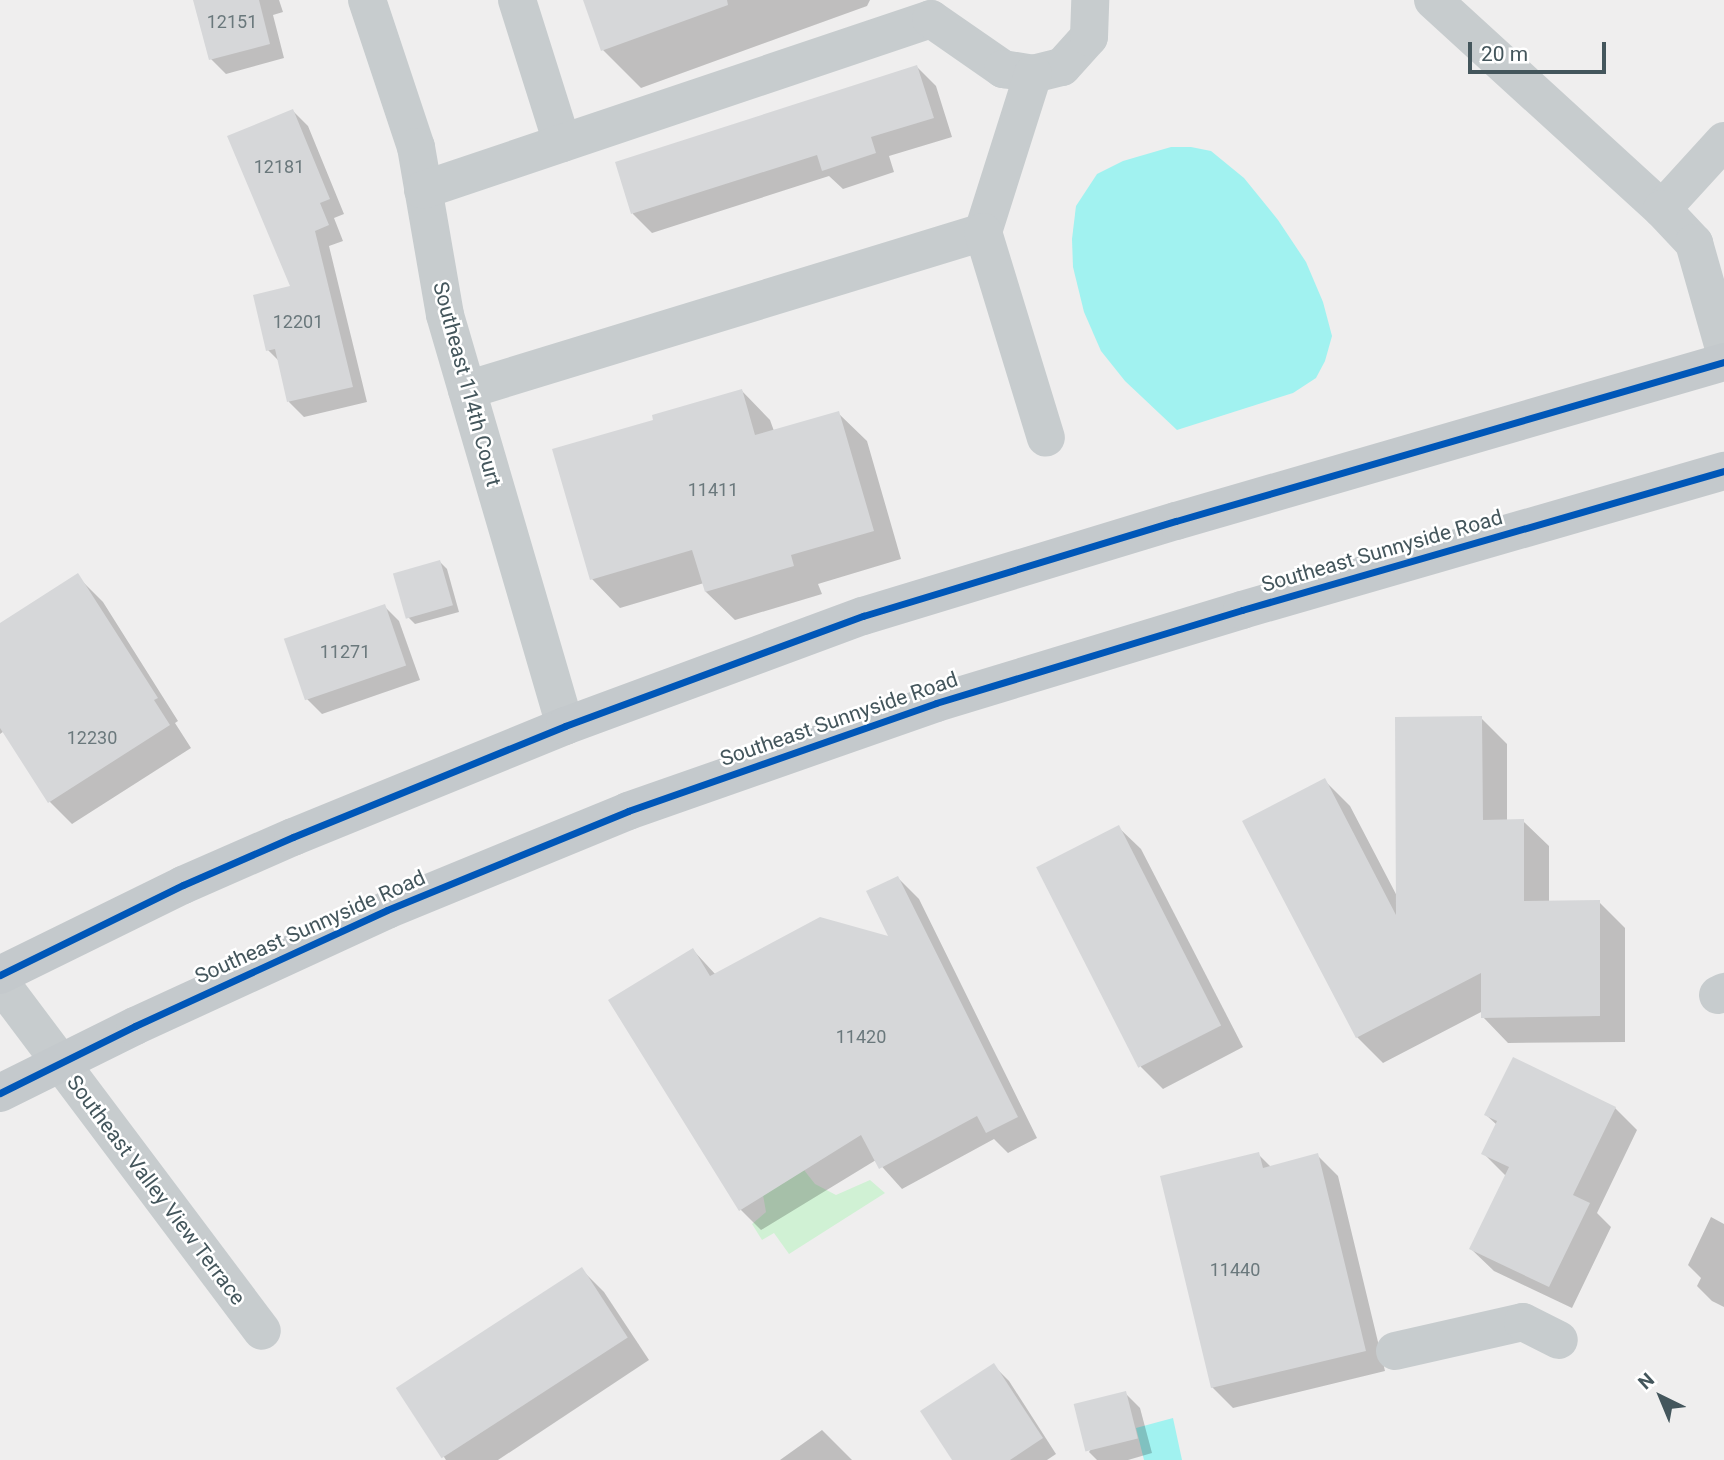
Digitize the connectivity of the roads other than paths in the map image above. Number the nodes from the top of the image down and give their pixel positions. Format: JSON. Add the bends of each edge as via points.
{"nodes":[{"id":1,"x":367,"y":0,"type":"edge"},
{"id":2,"x":517,"y":0,"type":"edge"},
{"id":3,"x":1090,"y":0,"type":"edge"},
{"id":4,"x":1433,"y":0,"type":"edge"},
{"id":5,"x":934,"y":10,"type":"edge"},
{"id":6,"x":1033,"y":74,"type":"junction"},
{"id":7,"x":1724,"y":141,"type":"edge"},
{"id":8,"x":562,"y":143,"type":"junction"},
{"id":9,"x":423,"y":190,"type":"junction"},
{"id":10,"x":1662,"y":209,"type":"junction"},
{"id":11,"x":983,"y":232,"type":"junction"},
{"id":12,"x":1724,"y":348,"type":"edge"},
{"id":13,"x":1724,"y":362,"type":"edge"},
{"id":14,"x":467,"y":390,"type":"junction"},
{"id":15,"x":1046,"y":438,"type":"dead end"},
{"id":16,"x":1724,"y":471,"type":"edge"},
{"id":17,"x":565,"y":726,"type":"junction"},
{"id":18,"x":0,"y":975,"type":"edge"},
{"id":19,"x":0,"y":982,"type":"edge"},
{"id":20,"x":60,"y":1063,"type":"junction"},
{"id":21,"x":0,"y":1093,"type":"edge"},
{"id":22,"x":262,"y":1331,"type":"dead end"},
{"id":23,"x":1559,"y":1340,"type":"dead end"},
{"id":24,"x":1395,"y":1351,"type":"dead end"}],
"edges":[{"from":1,"to":9,"type":"street","name":"Southeast 114th Court","via":[[415,147]]},
{"from":2,"to":8,"type":"street"},
{"from":3,"to":6,"type":"street","via":[[1089,37],[1062,66]]},
{"from":4,"to":10,"type":"street"},
{"from":5,"to":6,"type":"street","via":[[1003,69]]},
{"from":5,"to":8,"type":"street"},
{"from":6,"to":11,"type":"street"},
{"from":7,"to":10,"type":"street"},
{"from":8,"to":9,"type":"street"},
{"from":9,"to":14,"type":"street","name":"Southeast 114th Court","via":[[444,315]]},
{"from":10,"to":12,"type":"street","via":[[1695,243]]},
{"from":11,"to":14,"type":"street"},
{"from":11,"to":15,"type":"street"},
{"from":13,"to":17,"type":"main road","via":[[863,616]]},
{"from":14,"to":17,"type":"street","name":"Southeast 114th Court"},
{"from":16,"to":20,"type":"main road","name":"Southeast Sunnyside Road","via":[[936,703],[628,811],[387,910]]},
{"from":17,"to":18,"type":"main road","via":[[195,880]]},
{"from":19,"to":20,"type":"street","name":"Southeast Valley View Terrace"},
{"from":20,"to":21,"type":"main road","name":"Southeast Sunnyside Road"},
{"from":20,"to":22,"type":"street","name":"Southeast Valley View Terrace"},
{"from":23,"to":24,"type":"street","via":[[1523,1322]]}]}
